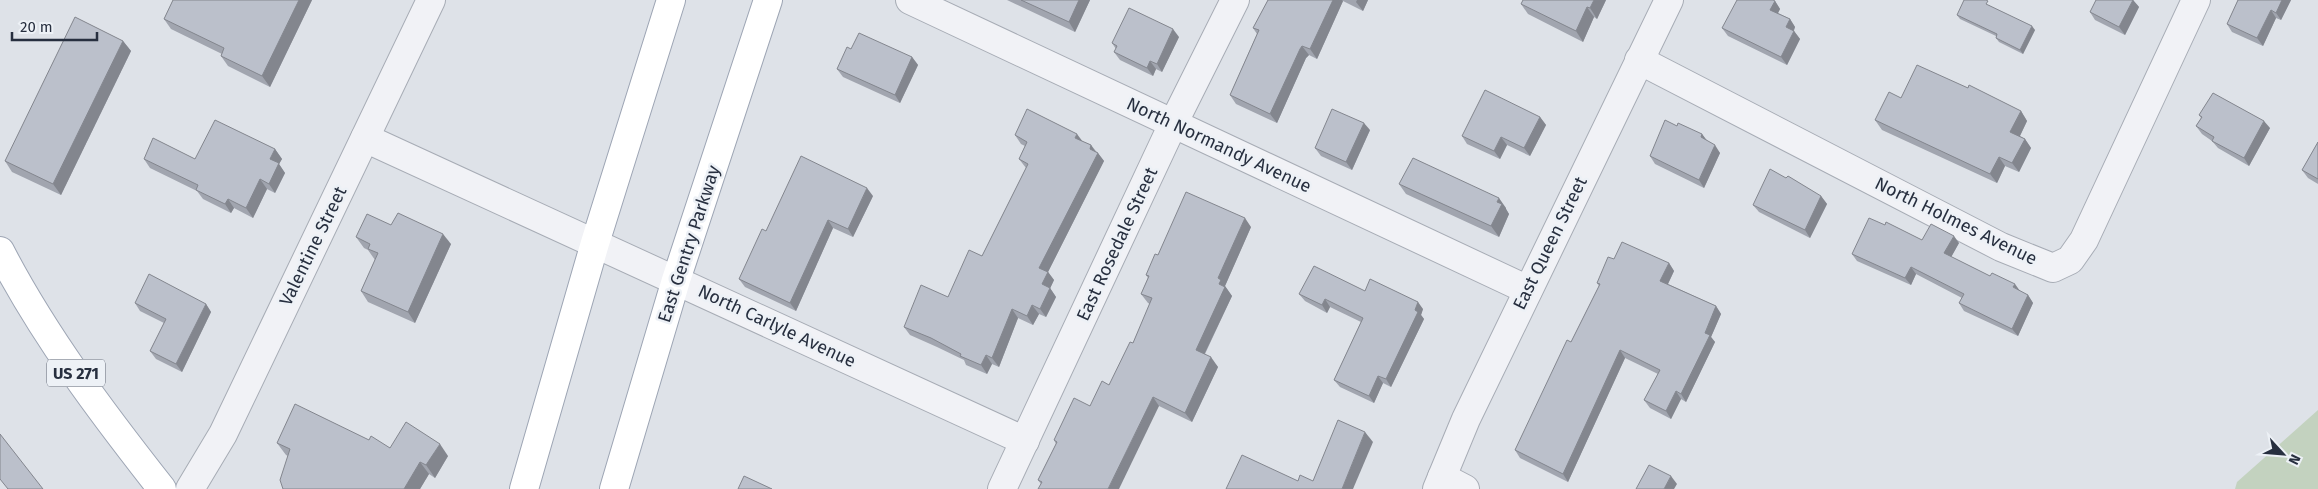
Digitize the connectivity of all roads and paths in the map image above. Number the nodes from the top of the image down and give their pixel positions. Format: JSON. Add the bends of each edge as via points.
{"nodes":[{"id":1,"x":431,"y":0,"type":"edge"},
{"id":2,"x":671,"y":0,"type":"edge"},
{"id":3,"x":768,"y":0,"type":"edge"},
{"id":4,"x":910,"y":0,"type":"edge"},
{"id":5,"x":1235,"y":0,"type":"edge"},
{"id":6,"x":1669,"y":0,"type":"edge"},
{"id":7,"x":2196,"y":0,"type":"edge"},
{"id":8,"x":1639,"y":60,"type":"junction"},
{"id":9,"x":1173,"y":124,"type":"junction"},
{"id":10,"x":365,"y":138,"type":"junction"},
{"id":11,"x":595,"y":243,"type":"junction"},
{"id":12,"x":0,"y":251,"type":"edge"},
{"id":13,"x":676,"y":280,"type":"junction"},
{"id":14,"x":1528,"y":290,"type":"junction"},
{"id":15,"x":1025,"y":440,"type":"junction"},
{"id":16,"x":534,"y":459,"type":"junction"},
{"id":17,"x":1439,"y":483,"type":"edge"},
{"id":18,"x":162,"y":489,"type":"edge"},
{"id":19,"x":190,"y":489,"type":"edge"},
{"id":20,"x":515,"y":489,"type":"edge"},
{"id":21,"x":524,"y":489,"type":"edge"},
{"id":22,"x":614,"y":489,"type":"edge"},
{"id":23,"x":1002,"y":489,"type":"edge"},
{"id":24,"x":1466,"y":489,"type":"edge"}],
"edges":[{"from":1,"to":10,"type":"street","name":"Valentine Street"},
{"from":2,"to":11,"type":"main road"},
{"from":3,"to":13,"type":"main road","name":"East Gentry Parkway"},
{"from":4,"to":9,"type":"street","name":"North Normandy Avenue"},
{"from":5,"to":9,"type":"street","name":"East Rosedale Street"},
{"from":6,"to":8,"type":"street","name":"East Queen Street"},
{"from":7,"to":8,"type":"street","name":"North Holmes Avenue","via":[[2084,240],[2070,260],[2053,268],[2001,247]]},
{"from":8,"to":14,"type":"street","name":"East Queen Street"},
{"from":9,"to":14,"type":"street","name":"North Normandy Avenue"},
{"from":9,"to":15,"type":"street","name":"East Rosedale Street"},
{"from":10,"to":11,"type":"street","name":"North Carlyle Avenue"},
{"from":10,"to":19,"type":"street","name":"Valentine Street","via":[[223,434]]},
{"from":11,"to":13,"type":"street","name":"North Carlyle Avenue"},
{"from":11,"to":16,"type":"main road"},
{"from":12,"to":18,"type":"main road","number":"US 271","via":[[54,342]]},
{"from":13,"to":15,"type":"street","name":"North Carlyle Avenue"},
{"from":13,"to":22,"type":"main road","name":"East Gentry Parkway"},
{"from":14,"to":17,"type":"street","name":"East Queen Street","via":[[1458,434]]},
{"from":15,"to":23,"type":"street","name":"East Rosedale Street"},
{"from":16,"to":20,"type":"main road"},
{"from":16,"to":21,"type":"main road"},
{"from":17,"to":24,"type":"street"}]}
